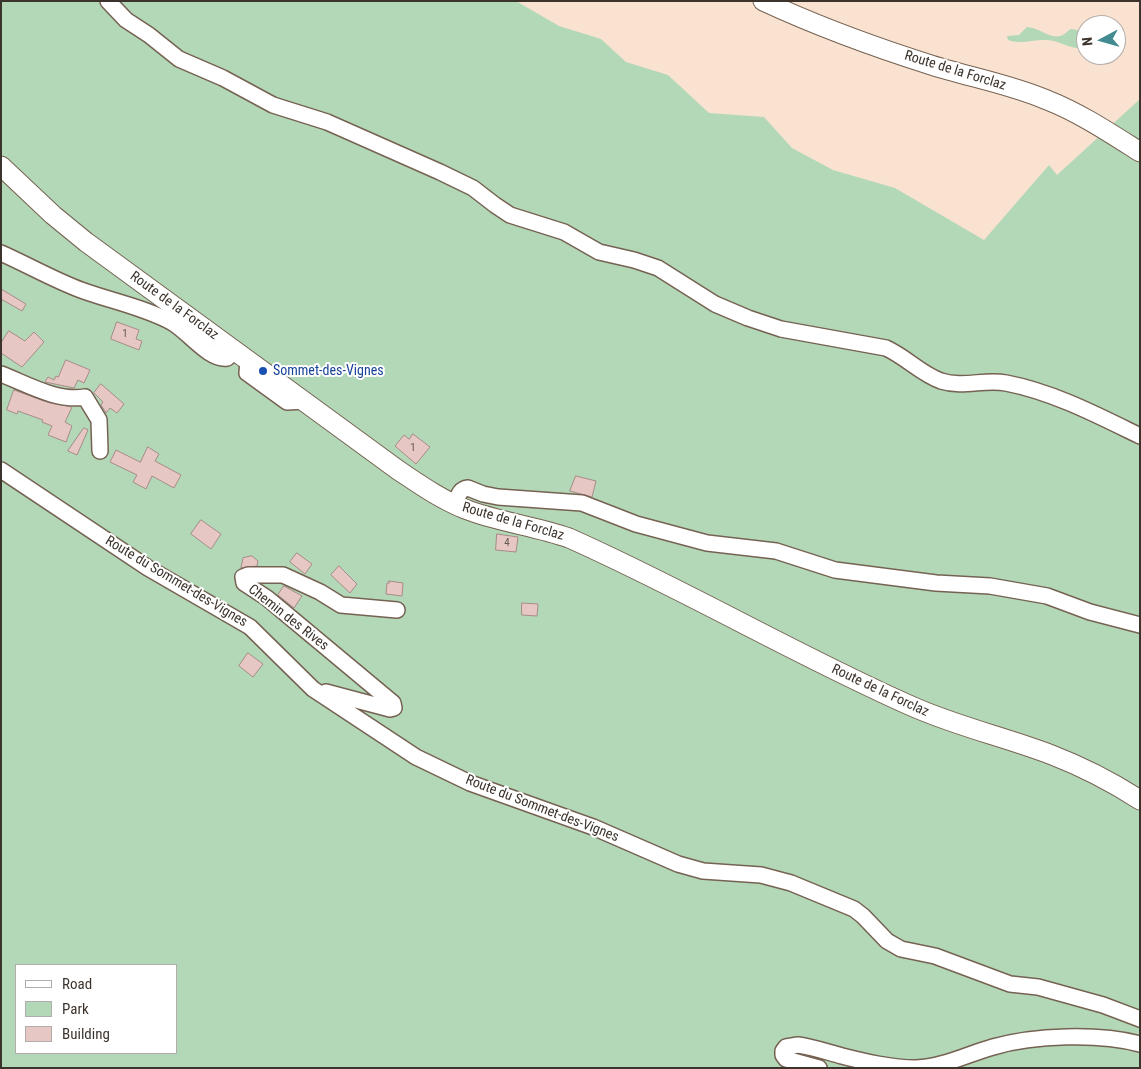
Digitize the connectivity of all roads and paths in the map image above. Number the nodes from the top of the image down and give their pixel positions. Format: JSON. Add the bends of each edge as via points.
{"nodes":[{"id":1,"x":108,"y":1,"type":"edge"},
{"id":2,"x":764,"y":1,"type":"edge"},
{"id":3,"x":1140,"y":152,"type":"edge"},
{"id":4,"x":1,"y":166,"type":"edge"},
{"id":5,"x":1,"y":253,"type":"edge"},
{"id":6,"x":242,"y":356,"type":"junction"},
{"id":7,"x":1,"y":374,"type":"edge"},
{"id":8,"x":1140,"y":436,"type":"edge"},
{"id":9,"x":100,"y":451,"type":"dead end"},
{"id":10,"x":1,"y":470,"type":"edge"},
{"id":11,"x":455,"y":504,"type":"junction"},
{"id":12,"x":280,"y":583,"type":"dead end"},
{"id":13,"x":252,"y":588,"type":"junction"},
{"id":14,"x":397,"y":610,"type":"dead end"},
{"id":15,"x":1140,"y":625,"type":"edge"},
{"id":16,"x":313,"y":689,"type":"junction"},
{"id":17,"x":1140,"y":800,"type":"edge"},
{"id":18,"x":1140,"y":1019,"type":"edge"},
{"id":19,"x":1140,"y":1044,"type":"edge"},
{"id":20,"x":819,"y":1068,"type":"edge"}],
"edges":[{"from":1,"to":8,"type":"street","via":[[126,20],[179,59],[224,78],[273,105],[327,122],[440,172],[473,188],[510,215],[559,230],[603,253],[663,270],[733,313],[781,328],[886,348],[942,381],[961,384],[1001,382],[1040,392]]},
{"from":2,"to":3,"type":"main road","name":"Route de la Forclaz","via":[[907,58],[1048,100]]},
{"from":4,"to":6,"type":"main road","name":"Route de la Forclaz","via":[[64,225]]},
{"from":5,"to":6,"type":"street","via":[[74,287],[169,320],[216,358]]},
{"from":6,"to":11,"type":"main road","name":"Route de la Forclaz","via":[[406,476]]},
{"from":7,"to":9,"type":"street","via":[[59,396],[85,397],[99,420]]},
{"from":10,"to":16,"type":"street","name":"Route du Sommet-des-Vignes","via":[[148,568],[250,627]]},
{"from":11,"to":15,"type":"street","via":[[462,490],[468,488],[498,497],[582,503],[636,524],[707,543],[776,551],[844,572],[990,586],[1047,596]]},
{"from":11,"to":17,"type":"main road","name":"Route de la Forclaz","via":[[483,515],[569,538],[873,690],[935,717],[1053,755],[1106,779]]},
{"from":12,"to":13,"type":"street","via":[[259,584]]},
{"from":13,"to":14,"type":"street","name":"Chemin des Rives","via":[[243,582],[244,576],[283,575],[342,605]]},
{"from":13,"to":16,"type":"street","name":"Chemin des Rives","via":[[393,703],[394,708]]},
{"from":16,"to":18,"type":"street","name":"Route du Sommet-des-Vignes","via":[[416,757],[470,783],[593,827],[690,868],[761,875],[791,883],[854,909],[887,941],[901,949],[935,956],[1010,984],[1038,987],[1103,1005]]},
{"from":19,"to":20,"type":"street","via":[[1086,1037],[1024,1041],[917,1068],[888,1066],[798,1045],[783,1050],[786,1059]]}]}
